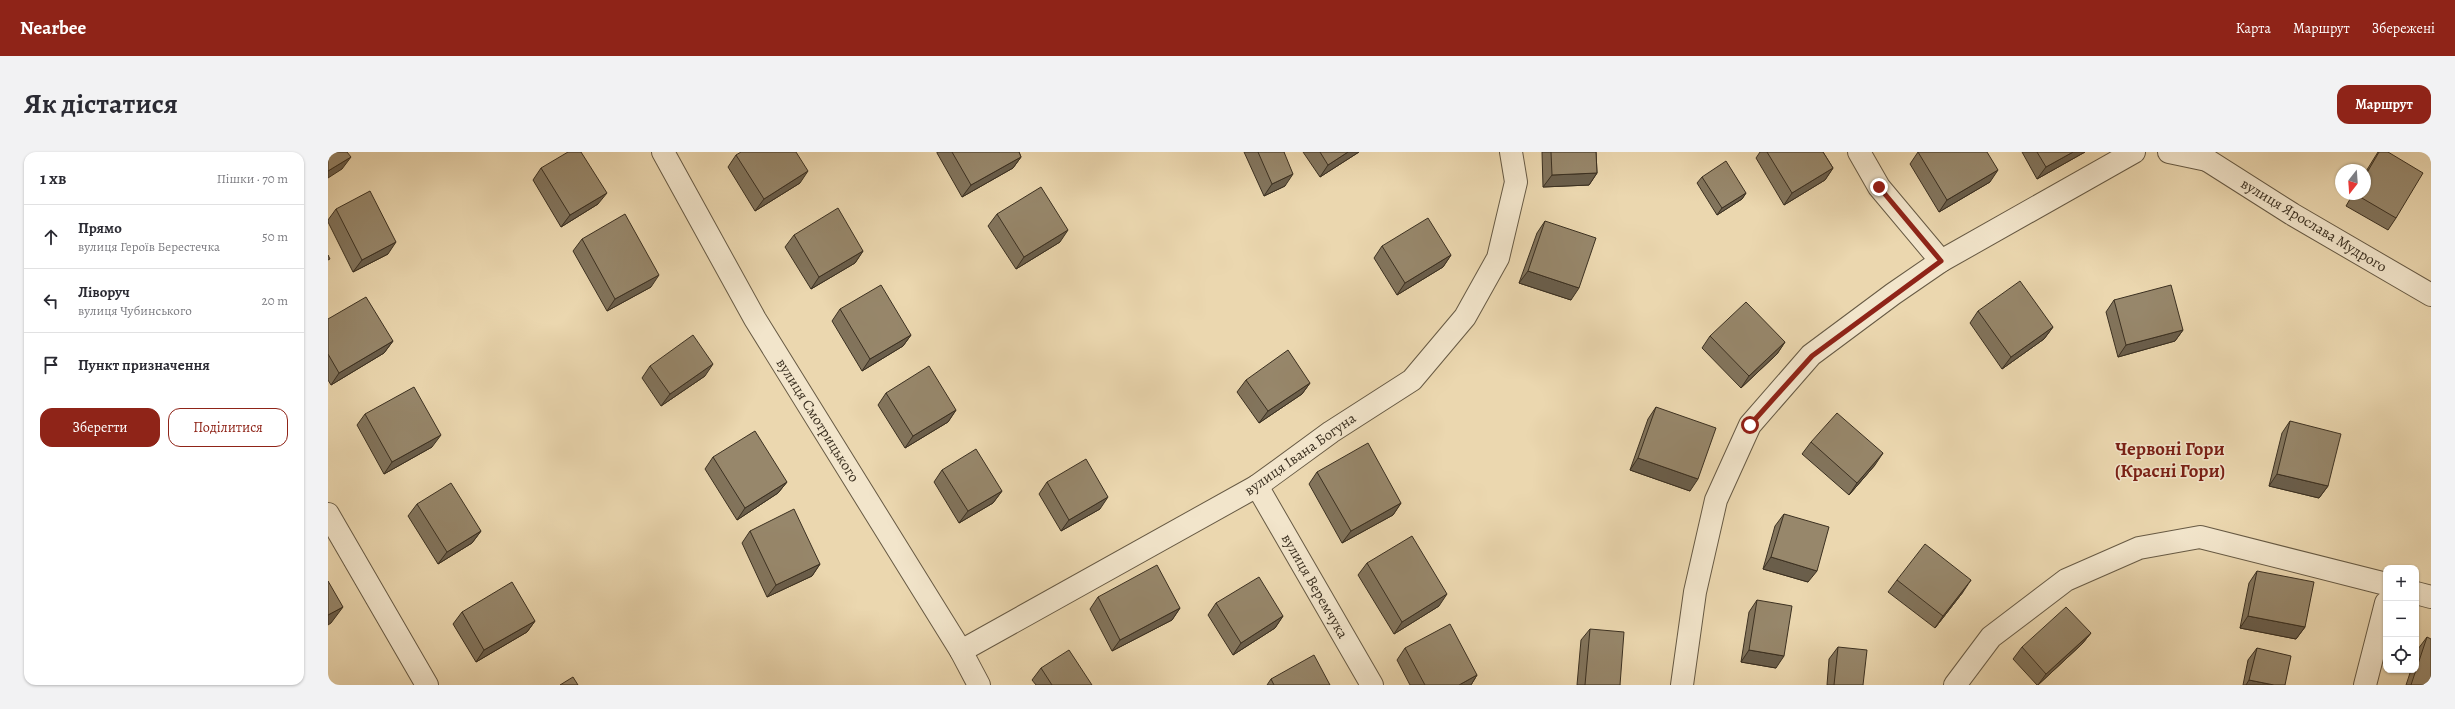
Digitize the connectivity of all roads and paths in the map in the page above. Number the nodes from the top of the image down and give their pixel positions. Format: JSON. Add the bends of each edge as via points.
{"nodes":[{"id":1,"x":663,"y":152,"type":"edge"},
{"id":2,"x":1510,"y":152,"type":"edge"},
{"id":3,"x":1859,"y":152,"type":"edge"},
{"id":4,"x":2134,"y":152,"type":"edge"},
{"id":5,"x":2169,"y":152,"type":"edge"},
{"id":6,"x":2204,"y":156,"type":"edge"},
{"id":7,"x":1941,"y":261,"type":"junction"},
{"id":8,"x":2431,"y":294,"type":"edge"},
{"id":9,"x":1257,"y":486,"type":"junction"},
{"id":10,"x":328,"y":514,"type":"edge"},
{"id":11,"x":2383,"y":583,"type":"edge"},
{"id":12,"x":2419,"y":594,"type":"edge"},
{"id":13,"x":2431,"y":597,"type":"edge"},
{"id":14,"x":2383,"y":615,"type":"edge"},
{"id":15,"x":961,"y":651,"type":"junction"},
{"id":16,"x":427,"y":685,"type":"edge"},
{"id":17,"x":979,"y":685,"type":"edge"},
{"id":18,"x":1372,"y":685,"type":"edge"},
{"id":19,"x":1682,"y":685,"type":"edge"},
{"id":20,"x":1955,"y":685,"type":"edge"},
{"id":21,"x":2365,"y":685,"type":"edge"}],
"edges":[{"from":1,"to":15,"type":"street","name":"вулиця Смотрицького","via":[[755,319]]},
{"from":2,"to":9,"type":"street","name":"вулиця Івана Богуна","via":[[1516,182],[1498,258],[1465,317],[1412,380],[1331,432]]},
{"from":3,"to":7,"type":"street","via":[[1879,187]]},
{"from":4,"to":7,"type":"street"},
{"from":5,"to":6,"type":"street"},
{"from":6,"to":8,"type":"street","name":"вулиця Ярослава Мудрого","via":[[2292,214]]},
{"from":7,"to":19,"type":"street","via":[[1812,356],[1750,425],[1716,500],[1695,592]]},
{"from":9,"to":15,"type":"street","name":"вулиця Івана Богуна"},
{"from":9,"to":18,"type":"street","name":"вулиця Веремчука"},
{"from":10,"to":16,"type":"street"},
{"from":11,"to":20,"type":"street","via":[[2200,537],[2139,548],[2066,580],[1991,637]]},
{"from":12,"to":13,"type":"street"},
{"from":14,"to":21,"type":"street"},
{"from":15,"to":17,"type":"street","name":"вулиця Смотрицького"}]}
